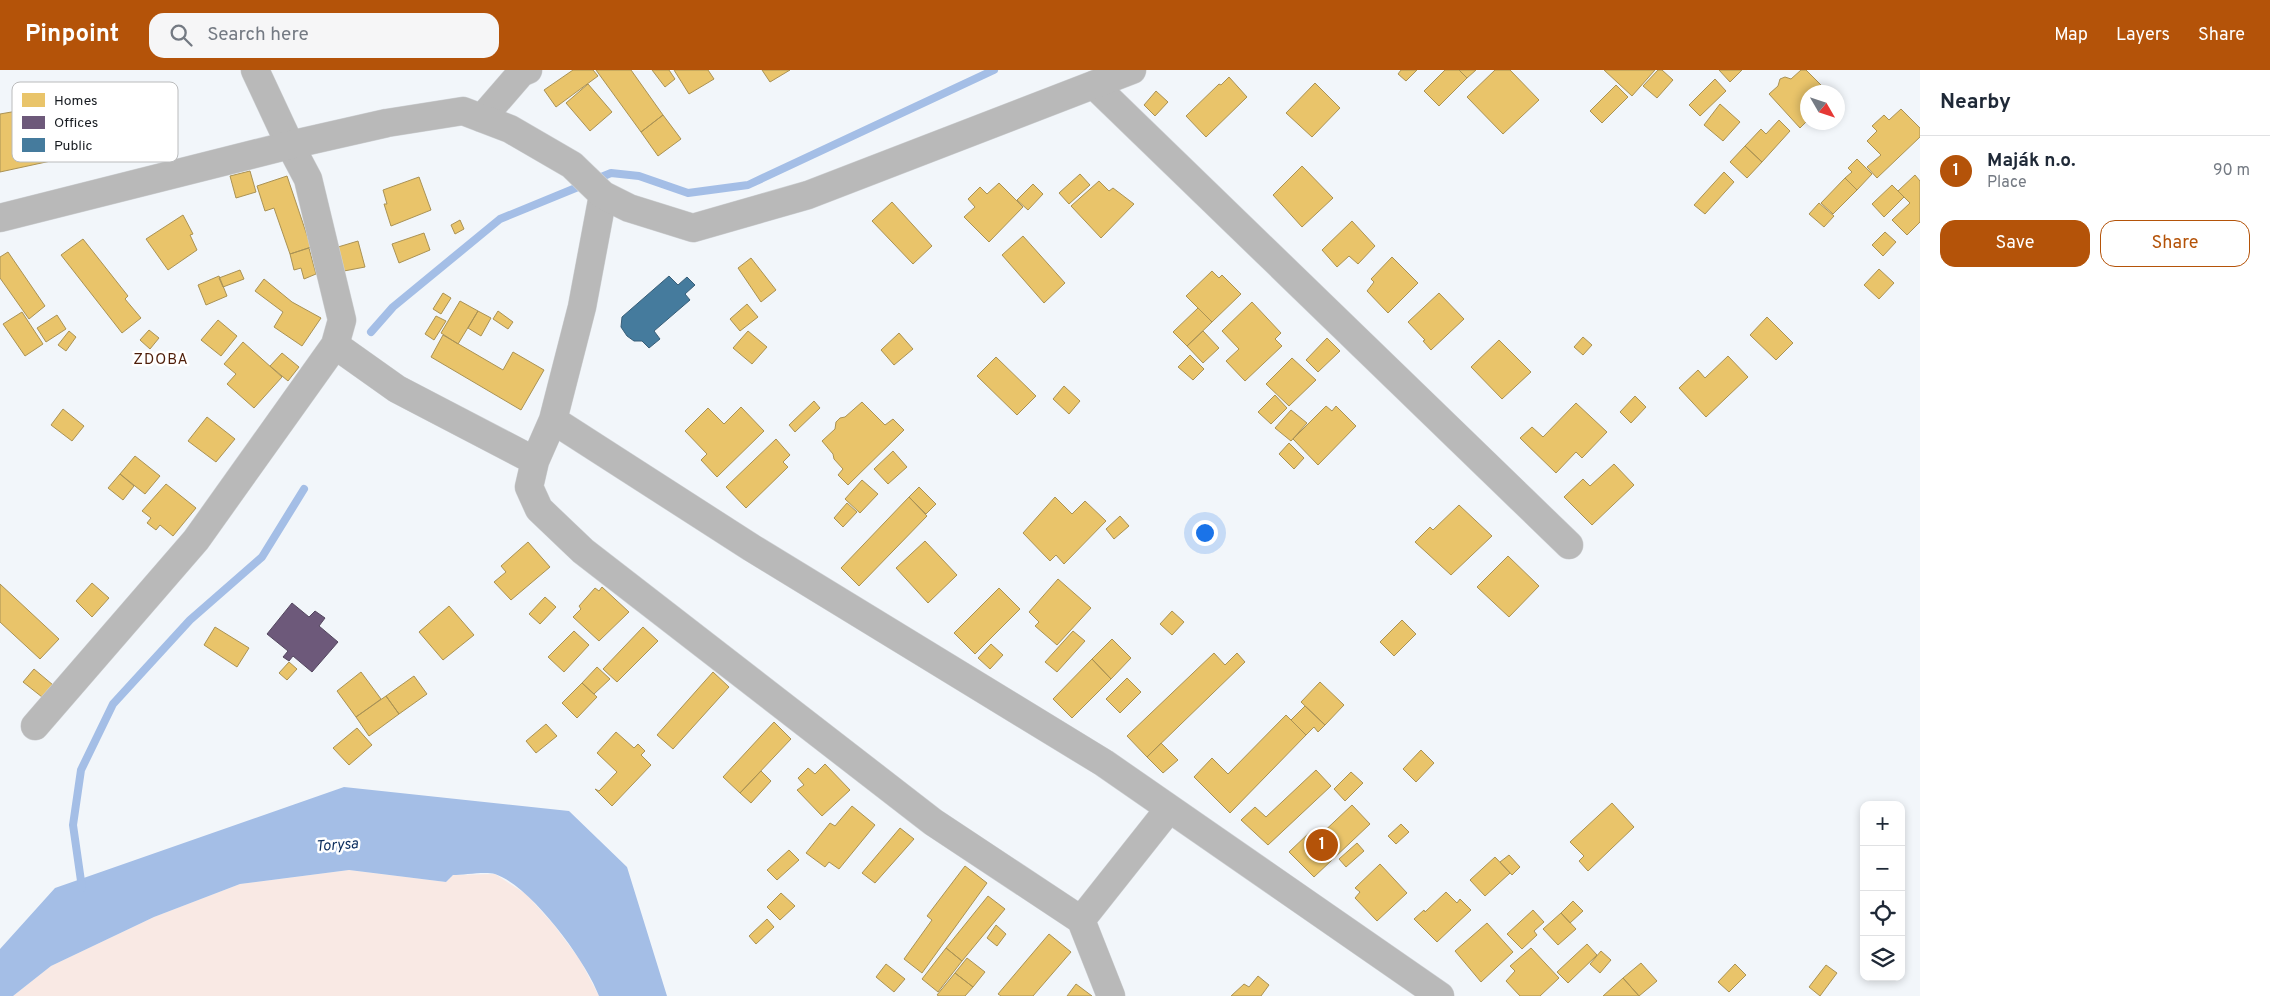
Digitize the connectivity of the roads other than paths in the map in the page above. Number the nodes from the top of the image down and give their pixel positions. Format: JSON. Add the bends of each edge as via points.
{"nodes":[{"id":1,"x":255,"y":70,"type":"edge"},
{"id":2,"x":528,"y":70,"type":"edge"},
{"id":3,"x":1132,"y":70,"type":"edge"},
{"id":4,"x":1094,"y":85,"type":"junction"},
{"id":5,"x":482,"y":118,"type":"junction"},
{"id":6,"x":290,"y":144,"type":"junction"},
{"id":7,"x":603,"y":195,"type":"junction"},
{"id":8,"x":0,"y":218,"type":"edge"},
{"id":9,"x":334,"y":345,"type":"junction"},
{"id":10,"x":553,"y":420,"type":"junction"},
{"id":11,"x":535,"y":461,"type":"junction"},
{"id":12,"x":1569,"y":545,"type":"dead end"},
{"id":13,"x":35,"y":726,"type":"dead end"},
{"id":14,"x":1169,"y":809,"type":"junction"},
{"id":15,"x":1081,"y":920,"type":"junction"},
{"id":16,"x":1111,"y":996,"type":"edge"},
{"id":17,"x":1440,"y":996,"type":"edge"}],
"edges":[{"from":1,"to":6,"type":"street"},
{"from":2,"to":5,"type":"street","via":[[521,73]]},
{"from":3,"to":4,"type":"street"},
{"from":4,"to":7,"type":"street","via":[[808,195],[693,228],[629,208]]},
{"from":4,"to":12,"type":"street"},
{"from":5,"to":6,"type":"street","via":[[463,111]]},
{"from":5,"to":7,"type":"street","via":[[510,129],[572,166]]},
{"from":6,"to":8,"type":"street"},
{"from":6,"to":9,"type":"street","via":[[308,179],[342,320]]},
{"from":7,"to":10,"type":"street","via":[[582,307]]},
{"from":9,"to":11,"type":"street","via":[[397,389]]},
{"from":9,"to":13,"type":"street","via":[[196,540]]},
{"from":10,"to":11,"type":"street"},
{"from":10,"to":14,"type":"street","via":[[752,548],[1104,763]]},
{"from":11,"to":15,"type":"street","via":[[529,487],[539,509],[583,552],[933,822]]},
{"from":14,"to":15,"type":"street"},
{"from":14,"to":17,"type":"street"},
{"from":15,"to":16,"type":"street"}]}
